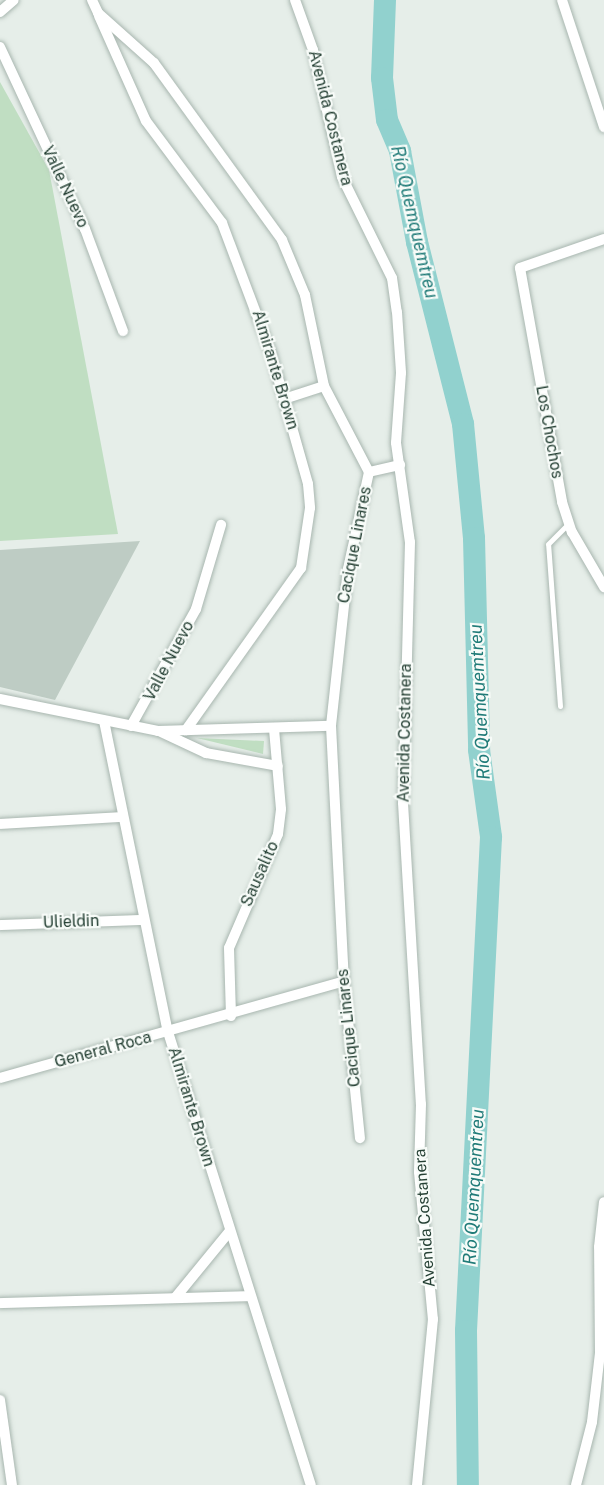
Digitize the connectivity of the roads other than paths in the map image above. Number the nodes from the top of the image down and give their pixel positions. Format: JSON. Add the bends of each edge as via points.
{"nodes":[{"id":1,"x":14,"y":0,"type":"edge"},
{"id":2,"x":92,"y":0,"type":"edge"},
{"id":3,"x":295,"y":0,"type":"edge"},
{"id":4,"x":562,"y":0,"type":"edge"},
{"id":5,"x":0,"y":12,"type":"edge"},
{"id":6,"x":98,"y":13,"type":"junction"},
{"id":7,"x":0,"y":46,"type":"edge"},
{"id":8,"x":604,"y":127,"type":"edge"},
{"id":9,"x":604,"y":239,"type":"edge"},
{"id":10,"x":123,"y":331,"type":"dead end"},
{"id":11,"x":324,"y":386,"type":"junction"},
{"id":12,"x":284,"y":399,"type":"junction"},
{"id":13,"x":400,"y":465,"type":"junction"},
{"id":14,"x":369,"y":472,"type":"junction"},
{"id":15,"x":569,"y":523,"type":"junction"},
{"id":16,"x":221,"y":525,"type":"dead end"},
{"id":17,"x":604,"y":587,"type":"edge"},
{"id":18,"x":0,"y":699,"type":"edge"},
{"id":19,"x":560,"y":706,"type":"dead end"},
{"id":20,"x":104,"y":721,"type":"junction"},
{"id":21,"x":131,"y":726,"type":"junction"},
{"id":22,"x":331,"y":726,"type":"junction"},
{"id":23,"x":274,"y":729,"type":"junction"},
{"id":24,"x":158,"y":730,"type":"junction"},
{"id":25,"x":186,"y":730,"type":"junction"},
{"id":26,"x":279,"y":766,"type":"junction"},
{"id":27,"x":123,"y":817,"type":"junction"},
{"id":28,"x":0,"y":824,"type":"edge"},
{"id":29,"x":142,"y":920,"type":"junction"},
{"id":30,"x":0,"y":925,"type":"edge"},
{"id":31,"x":344,"y":981,"type":"junction"},
{"id":32,"x":231,"y":1016,"type":"junction"},
{"id":33,"x":168,"y":1032,"type":"junction"},
{"id":34,"x":0,"y":1078,"type":"edge"},
{"id":35,"x":360,"y":1138,"type":"dead end"},
{"id":36,"x":604,"y":1202,"type":"edge"},
{"id":37,"x":229,"y":1232,"type":"junction"},
{"id":38,"x":249,"y":1296,"type":"junction"},
{"id":39,"x":175,"y":1298,"type":"junction"},
{"id":40,"x":0,"y":1303,"type":"edge"},
{"id":41,"x":0,"y":1400,"type":"edge"},
{"id":42,"x":12,"y":1485,"type":"edge"},
{"id":43,"x":311,"y":1485,"type":"edge"},
{"id":44,"x":417,"y":1485,"type":"edge"},
{"id":45,"x":576,"y":1485,"type":"edge"}],
"edges":[{"from":1,"to":5,"type":"street"},
{"from":2,"to":6,"type":"street","name":"Cacique Linares"},
{"from":3,"to":13,"type":"street","name":"Avenida Costanera","via":[[313,50],[342,177],[392,278],[401,373],[396,428]]},
{"from":4,"to":8,"type":"street"},
{"from":6,"to":11,"type":"street","name":"Cacique Linares","via":[[154,63],[282,240],[305,295]]},
{"from":6,"to":12,"type":"street","name":"Almirante Brown","via":[[146,121],[222,223],[260,318]]},
{"from":7,"to":10,"type":"street","name":"Valle Nuevo","via":[[85,229]]},
{"from":9,"to":15,"type":"street","name":"Los Chochos","via":[[520,268]]},
{"from":11,"to":12,"type":"street"},
{"from":11,"to":14,"type":"street","name":"Cacique Linares"},
{"from":12,"to":25,"type":"street","name":"Almirante Brown","via":[[308,484],[310,508],[301,568]]},
{"from":13,"to":14,"type":"street"},
{"from":13,"to":44,"type":"street","name":"Avenida Costanera","via":[[410,542],[403,803],[421,1104],[419,1172],[433,1318]]},
{"from":14,"to":22,"type":"street","name":"Cacique Linares","via":[[348,569]]},
{"from":15,"to":17,"type":"street","name":"Los Chochos"},
{"from":15,"to":19,"type":"lane","via":[[548,544]]},
{"from":16,"to":21,"type":"street","name":"Valle Nuevo","via":[[196,609]]},
{"from":18,"to":20,"type":"street"},
{"from":20,"to":21,"type":"street"},
{"from":20,"to":27,"type":"street","name":"Almirante Brown"},
{"from":21,"to":24,"type":"street"},
{"from":22,"to":23,"type":"street"},
{"from":22,"to":31,"type":"street","name":"Cacique Linares"},
{"from":23,"to":25,"type":"street"},
{"from":23,"to":26,"type":"street","name":"Sausalito"},
{"from":24,"to":25,"type":"street"},
{"from":24,"to":26,"type":"street","via":[[206,753]]},
{"from":26,"to":32,"type":"street","name":"Sausalito","via":[[278,834],[229,948]]},
{"from":27,"to":28,"type":"street"},
{"from":27,"to":29,"type":"street","name":"Almirante Brown"},
{"from":29,"to":30,"type":"street","name":"Ulieldin"},
{"from":29,"to":33,"type":"street","name":"Almirante Brown"},
{"from":31,"to":32,"type":"street","name":"General Roca"},
{"from":31,"to":35,"type":"street","name":"Cacique Linares"},
{"from":32,"to":33,"type":"street","name":"General Roca"},
{"from":33,"to":34,"type":"street","name":"General Roca"},
{"from":33,"to":37,"type":"street","name":"Almirante Brown"},
{"from":36,"to":45,"type":"street","via":[[599,1247],[600,1353],[592,1422]]},
{"from":37,"to":38,"type":"street","name":"Almirante Brown"},
{"from":37,"to":39,"type":"street"},
{"from":38,"to":39,"type":"street"},
{"from":38,"to":43,"type":"street","name":"Almirante Brown"},
{"from":39,"to":40,"type":"street"},
{"from":41,"to":42,"type":"street"}]}
